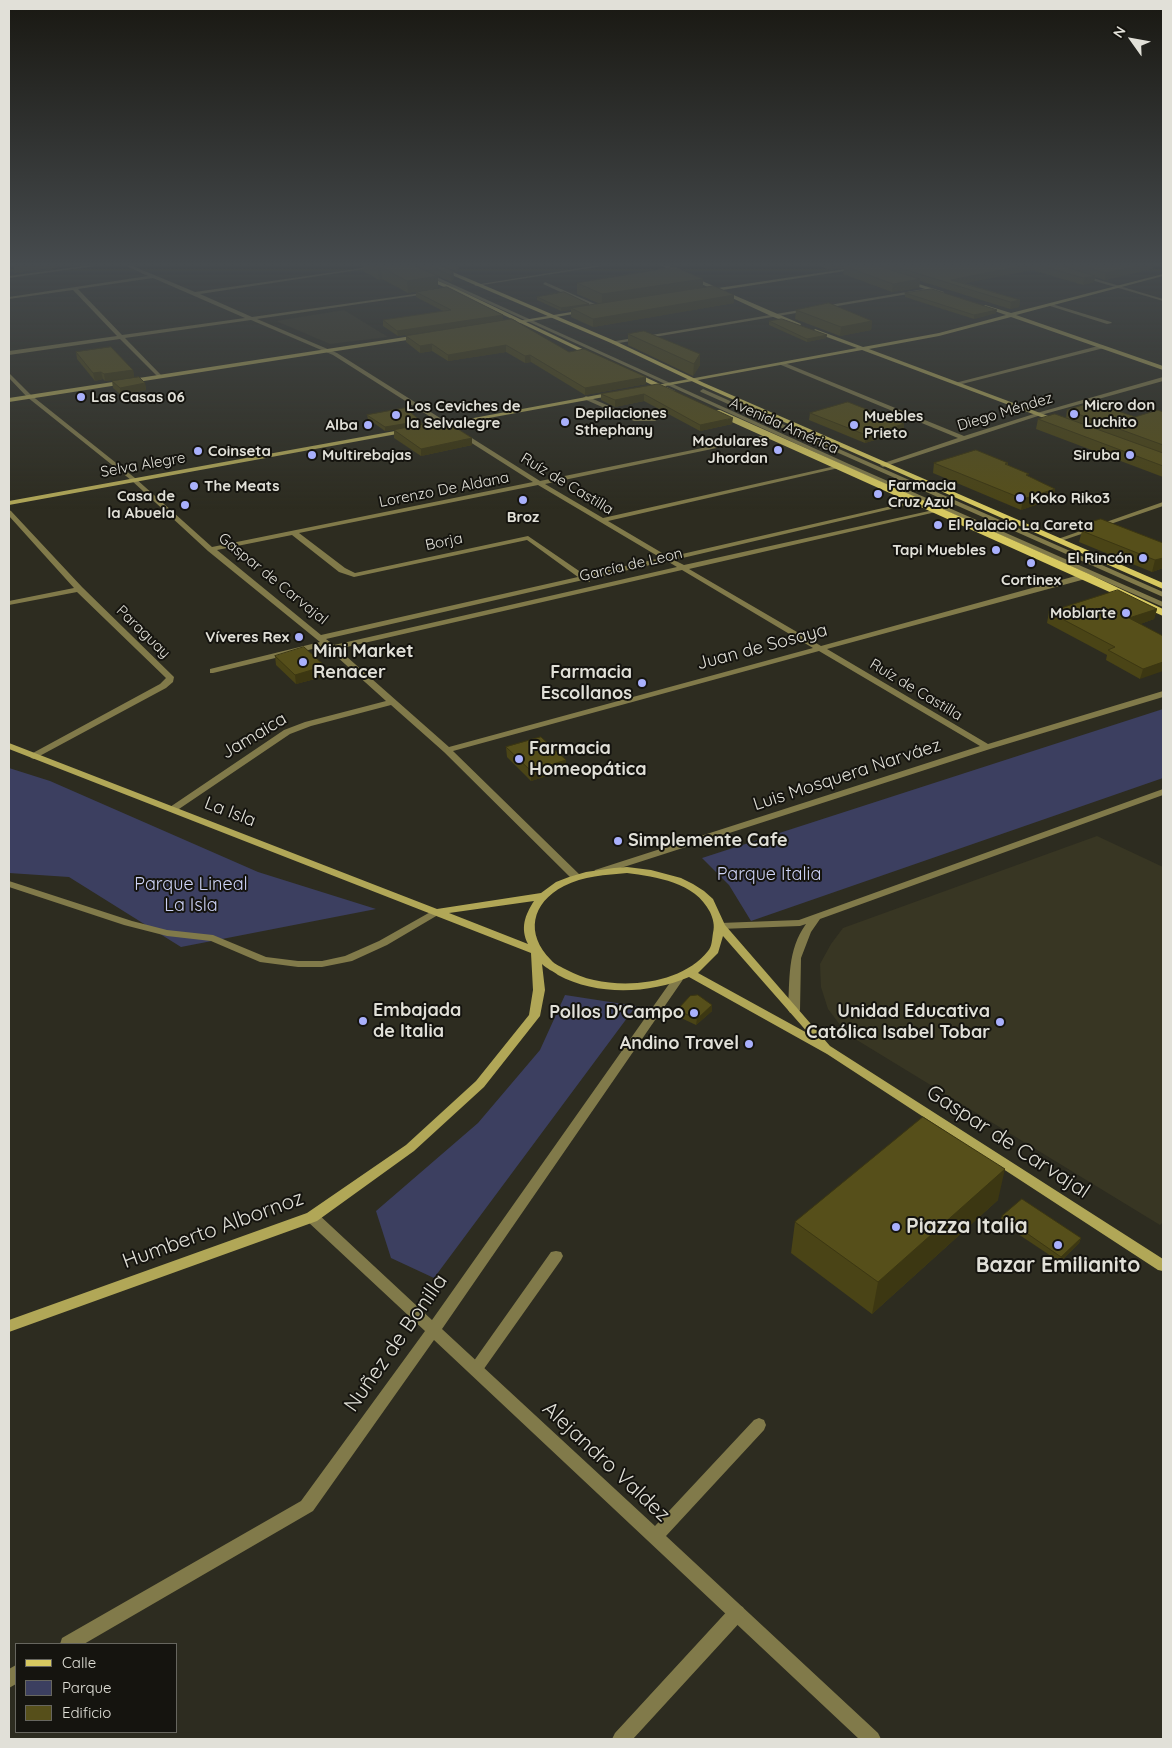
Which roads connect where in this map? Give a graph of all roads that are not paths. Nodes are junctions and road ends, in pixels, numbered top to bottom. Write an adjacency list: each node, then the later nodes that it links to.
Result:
1 (68, 346): 14 (street)
2 (129, 346): 18 (street)
3 (311, 346): 12 (street, Ruíz de Castilla)
4 (360, 346): 12 (street)
5 (572, 346): 24 (main road, Avenida América)
6 (587, 346): 23 (street)
7 (611, 346): 20 (main road, Avenida América)
8 (855, 346): 11 (street)
9 (879, 346): 11 (street)
10 (1102, 346): 16 (street); 22 (street)
11 (864, 349): 15 (street); 22 (street)
12 (324, 351): 18 (street); 33 (street, Ruíz de Castilla)
13 (616, 352): 21 (street)
14 (9, 354)
15 (782, 364): 20 (street); 35 (street)
16 (1163, 368)
17 (9, 375): 27 (street, Gaspar de Carvajal)
18 (159, 376): 27 (street)
19 (1163, 379): 30 (street, Diego Méndez)
20 (693, 380): 21 (street); 36 (main road, Avenida América)
21 (682, 382): 23 (street); 56 (street)
22 (958, 383): 30 (street)
23 (670, 384): 24 (street); 58 (street)
24 (658, 385): 25 (street); 34 (main road, Avenida América)
25 (639, 389)
26 (621, 392): 28 (street, Selva Alegre)
27 (29, 396): 29 (street); 38 (street, Gaspar de Carvajal)
28 (586, 398): 31 (street); 33 (street, Selva Alegre)
29 (9, 400)
30 (1039, 414): 32 (street); 35 (street, Diego Méndez)
31 (655, 418)
32 (1062, 423)
33 (444, 424): 38 (street, Selva Alegre); 39 (street, Ruíz de Castilla)
34 (771, 436): 37 (main road, Avenida América); 39 (street, Lorenzo De Aldana)
35 (963, 438): 36 (street, Diego Méndez)
36 (883, 464): 47 (main road, Avenida América)
37 (840, 467): 40 (main road, Avenida América); 45 (street)
38 (133, 479): 41 (street, Selva Alegre); 48 (street, Gaspar de Carvajal)
39 (539, 483): 45 (street, Ruíz de Castilla); 46 (street, Lorenzo De Aldana)
40 (918, 502): 43 (main road, Avenida América); 49 (street, García de Leon)
41 (9, 503)
42 (1163, 504): 47 (street)
43 (936, 510): 50 (street, García de Leon); 51 (main road, Avenida América)
44 (9, 512): 55 (street, Paraguay)
45 (602, 520): 49 (street, Ruíz de Castilla)
46 (294, 533): 48 (street, Lorenzo De Aldana); 52 (street, Borja)
47 (1059, 540): 53 (main road, Avenida América)
48 (211, 549): 60 (street, Gaspar de Carvajal)
49 (670, 559): 50 (street, Ruíz de Castilla); 52 (street, García de Leon)
50 (683, 567): 54 (street, García de Leon); 61 (street, Ruíz de Castilla)
51 (1086, 576): 59 (main road, Avenida América); 61 (street, Juan de Sosaya)
52 (584, 578): 54 (street, Borja); 60 (street, García de Leon)
53 (1163, 586)
54 (598, 587): 60 (street, García de Leon)
55 (79, 589): 57 (street); 68 (street, Paraguay)
56 (1163, 595)
57 (9, 603)
58 (1163, 605)
59 (1163, 614)
60 (326, 643): 62 (street); 64 (street, Gaspar de Carvajal)
61 (822, 648): 66 (street, Ruíz de Castilla); 67 (street, Juan de Sosaya)
62 (213, 671)
63 (1163, 694): 66 (street, Luis Mosquera Narváez)
64 (391, 702): 67 (street, Gaspar de Carvajal); 70 (street, Jamaica)
65 (9, 746): 68 (street, La Isla)
66 (987, 747): 71 (street, Luis Mosquera Narváez)
67 (446, 750): 72 (street, Gaspar de Carvajal)
68 (34, 756): 70 (street, La Isla)
69 (1163, 792): 76 (street)
70 (172, 809): 75 (street, La Isla)
71 (599, 872): 72 (street, Gaspar de Carvajal); 77 (street, Gaspar de Carvajal)
72 (576, 877): 74 (street, Gaspar de Carvajal)
73 (9, 884): 75 (street)
74 (544, 896): 75 (street, La Isla); 78 (street, Gaspar de Carvajal)
75 (438, 912): 78 (street, La Isla)
76 (816, 918): 77 (street); 80 (street)
77 (720, 926): 79 (street, Gaspar de Carvajal); 80 (street, Gaspar de Carvajal)
78 (536, 951): 79 (street, Gaspar de Carvajal); 82 (street, Humberto Albornoz)
79 (684, 976): 81 (street, Gaspar de Carvajal); 86 (street, Nuñez de Bonilla)
80 (794, 1010): 81 (street, Gaspar de Carvajal)
81 (831, 1051): 84 (street, Gaspar de Carvajal)
82 (312, 1217): 85 (street, Humberto Albornoz); 86 (street, Alejandro Valdez)
83 (556, 1256): 87 (street)
84 (1163, 1266)
85 (9, 1326)
86 (434, 1329): 87 (street, Alejandro Valdez); 91 (street, Nuñez de Bonilla)
87 (476, 1369): 89 (street, Alejandro Valdez)
88 (759, 1425): 89 (street)
89 (655, 1537): 90 (street, Alejandro Valdez)
90 (736, 1613): 92 (street); 93 (street, Alejandro Valdez)
91 (70, 1643)
92 (621, 1739)
93 (872, 1739)

